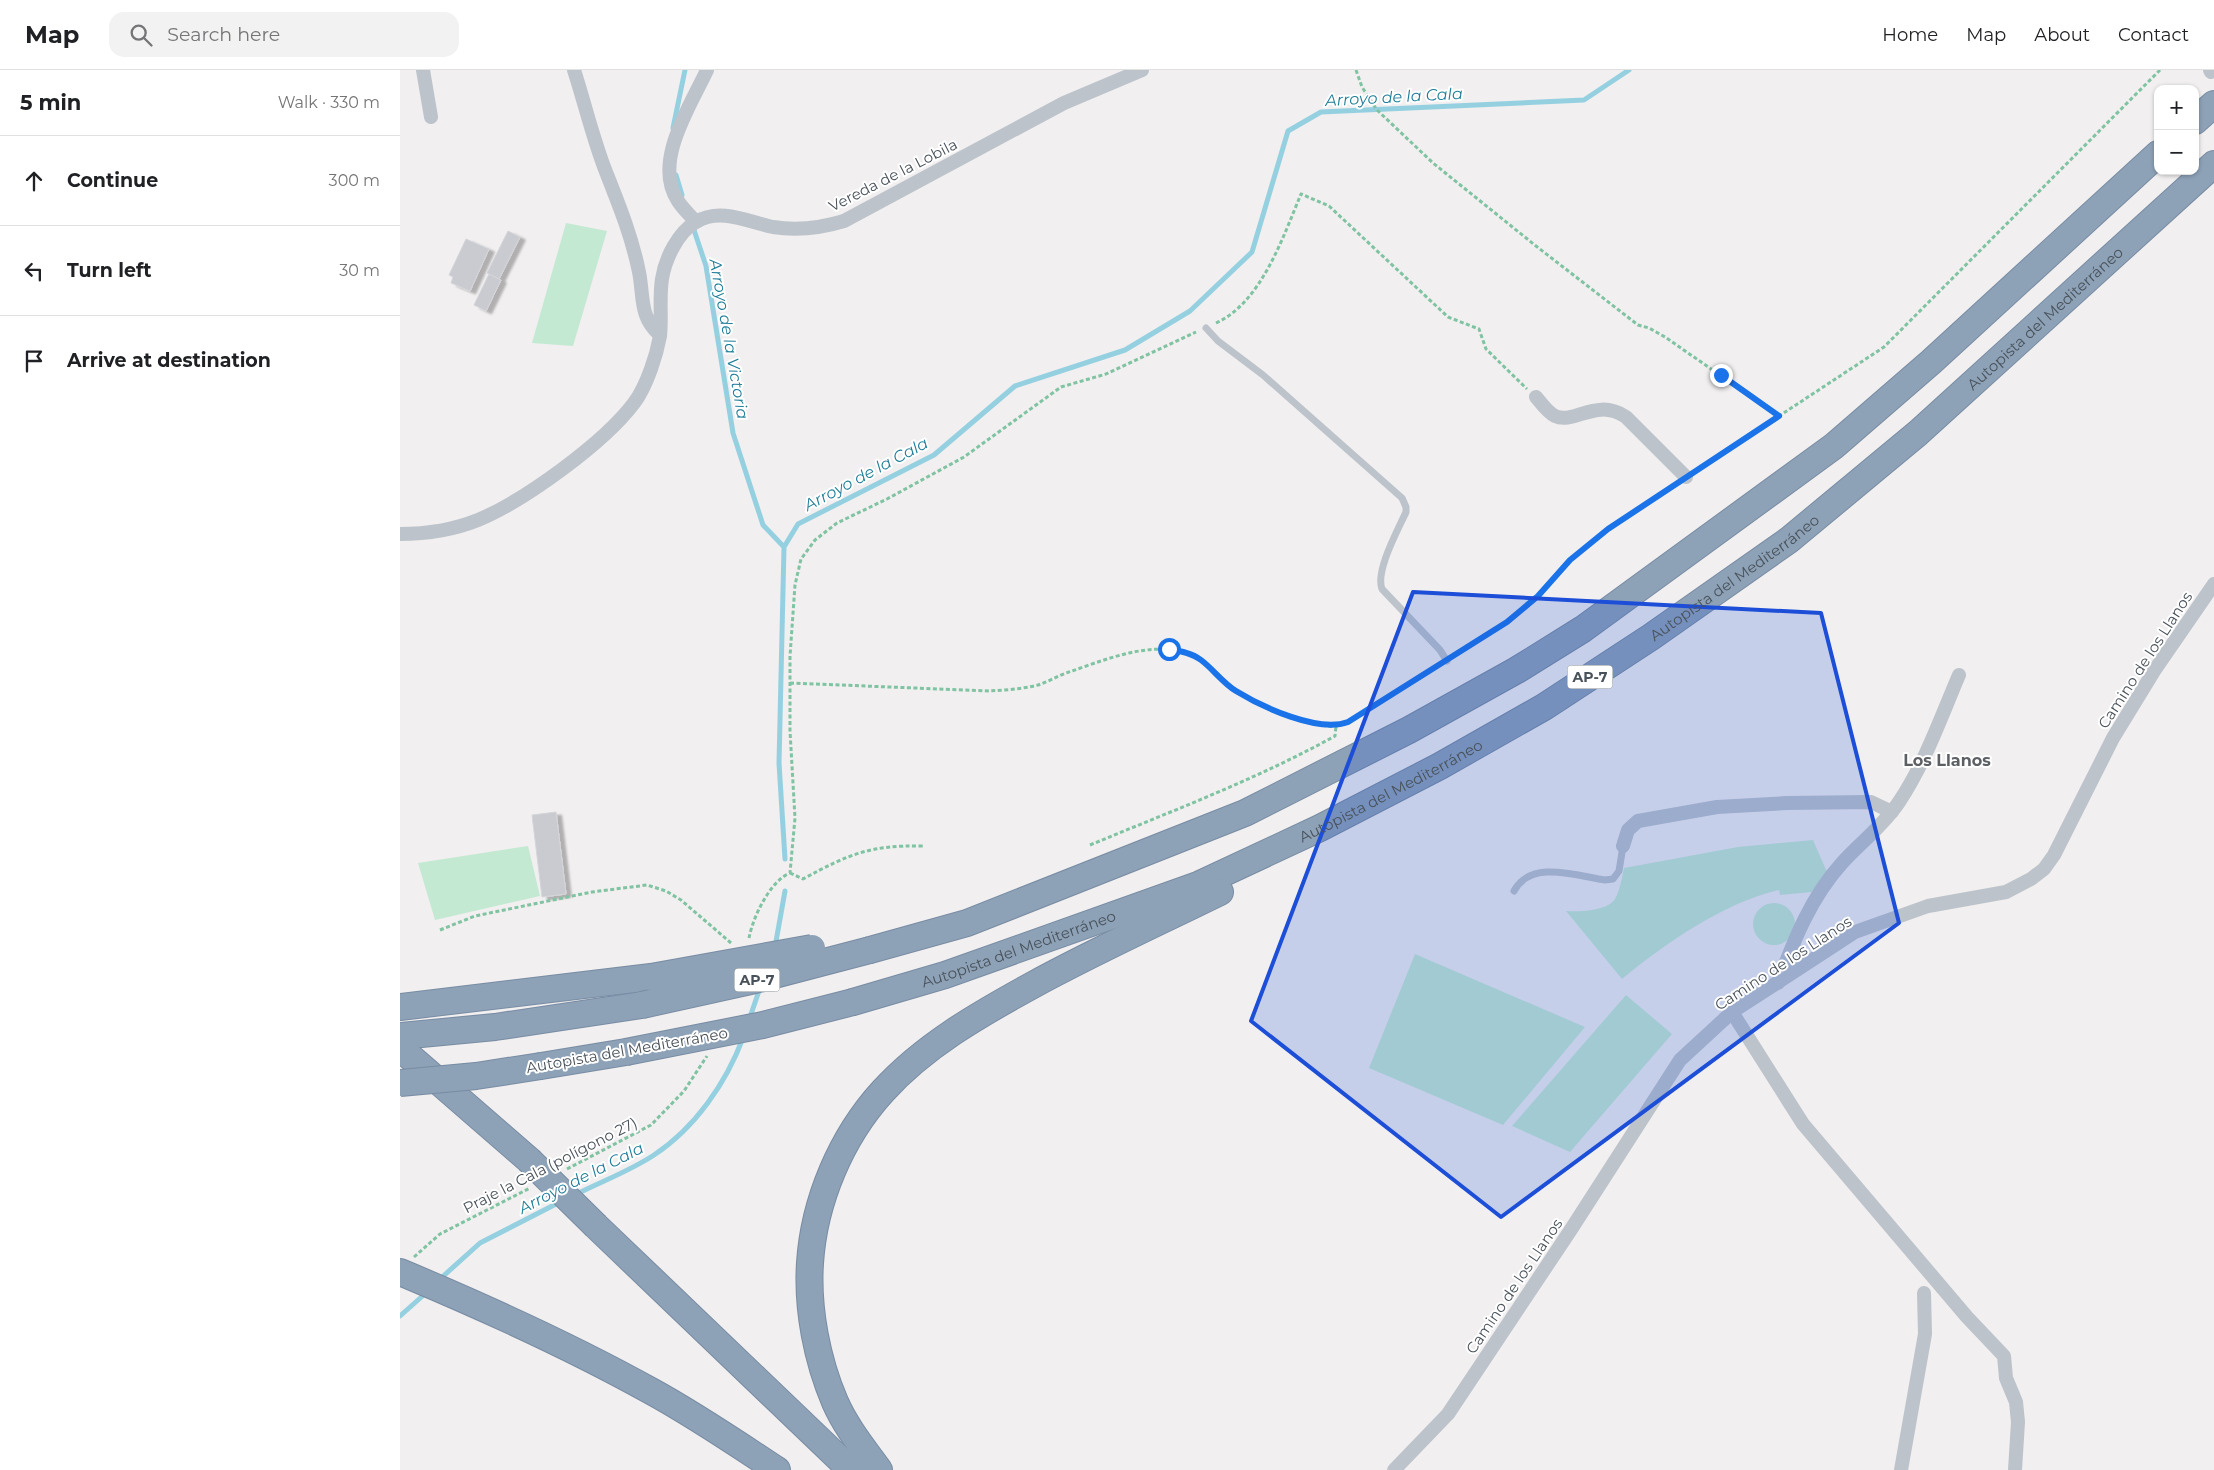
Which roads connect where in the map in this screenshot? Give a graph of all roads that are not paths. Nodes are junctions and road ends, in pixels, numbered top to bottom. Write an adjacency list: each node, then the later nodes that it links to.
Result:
1 (423, 70): 6 (street)
2 (574, 70): 12 (street)
3 (708, 70): 10 (street)
4 (1142, 70): 10 (street, Vereda de la Lobila)
5 (2214, 104): 7 (highway)
6 (431, 117)
7 (2199, 117)
8 (2154, 158): 23 (highway, AP-7)
9 (2214, 164): 19 (highway, Autopista del Mediterráneo / AP-7)
10 (696, 222): 12 (street)
11 (1206, 328): 17 (lane)
12 (660, 334): 15 (street)
13 (1536, 397): 14 (street)
14 (1686, 477)
15 (400, 534)
16 (2214, 584): 24 (street, Camino de los Llanos)
17 (1446, 661)
18 (1959, 675): 20 (street)
19 (1440, 766): 29 (highway, Autopista del Mediterráneo / AP-7, bridge); 34 (highway)
20 (1892, 812): 21 (street); 24 (street)
21 (1623, 846): 22 (lane)
22 (1514, 891)
23 (873, 942): 25 (highway, bridge); 27 (highway, AP-7, bridge)
24 (1778, 983): 26 (street, Camino de los Llanos)
25 (400, 1008)
26 (1732, 1012): 35 (street, Camino de los Llanos); 37 (street)
27 (400, 1036)
28 (400, 1048): 33 (highway, bridge)
29 (400, 1083)
30 (403, 1268): 32 (highway)
31 (1924, 1293): 36 (street)
32 (777, 1470)
33 (851, 1470)
34 (879, 1470)
35 (1394, 1470)
36 (1901, 1470)
37 (2015, 1470)

